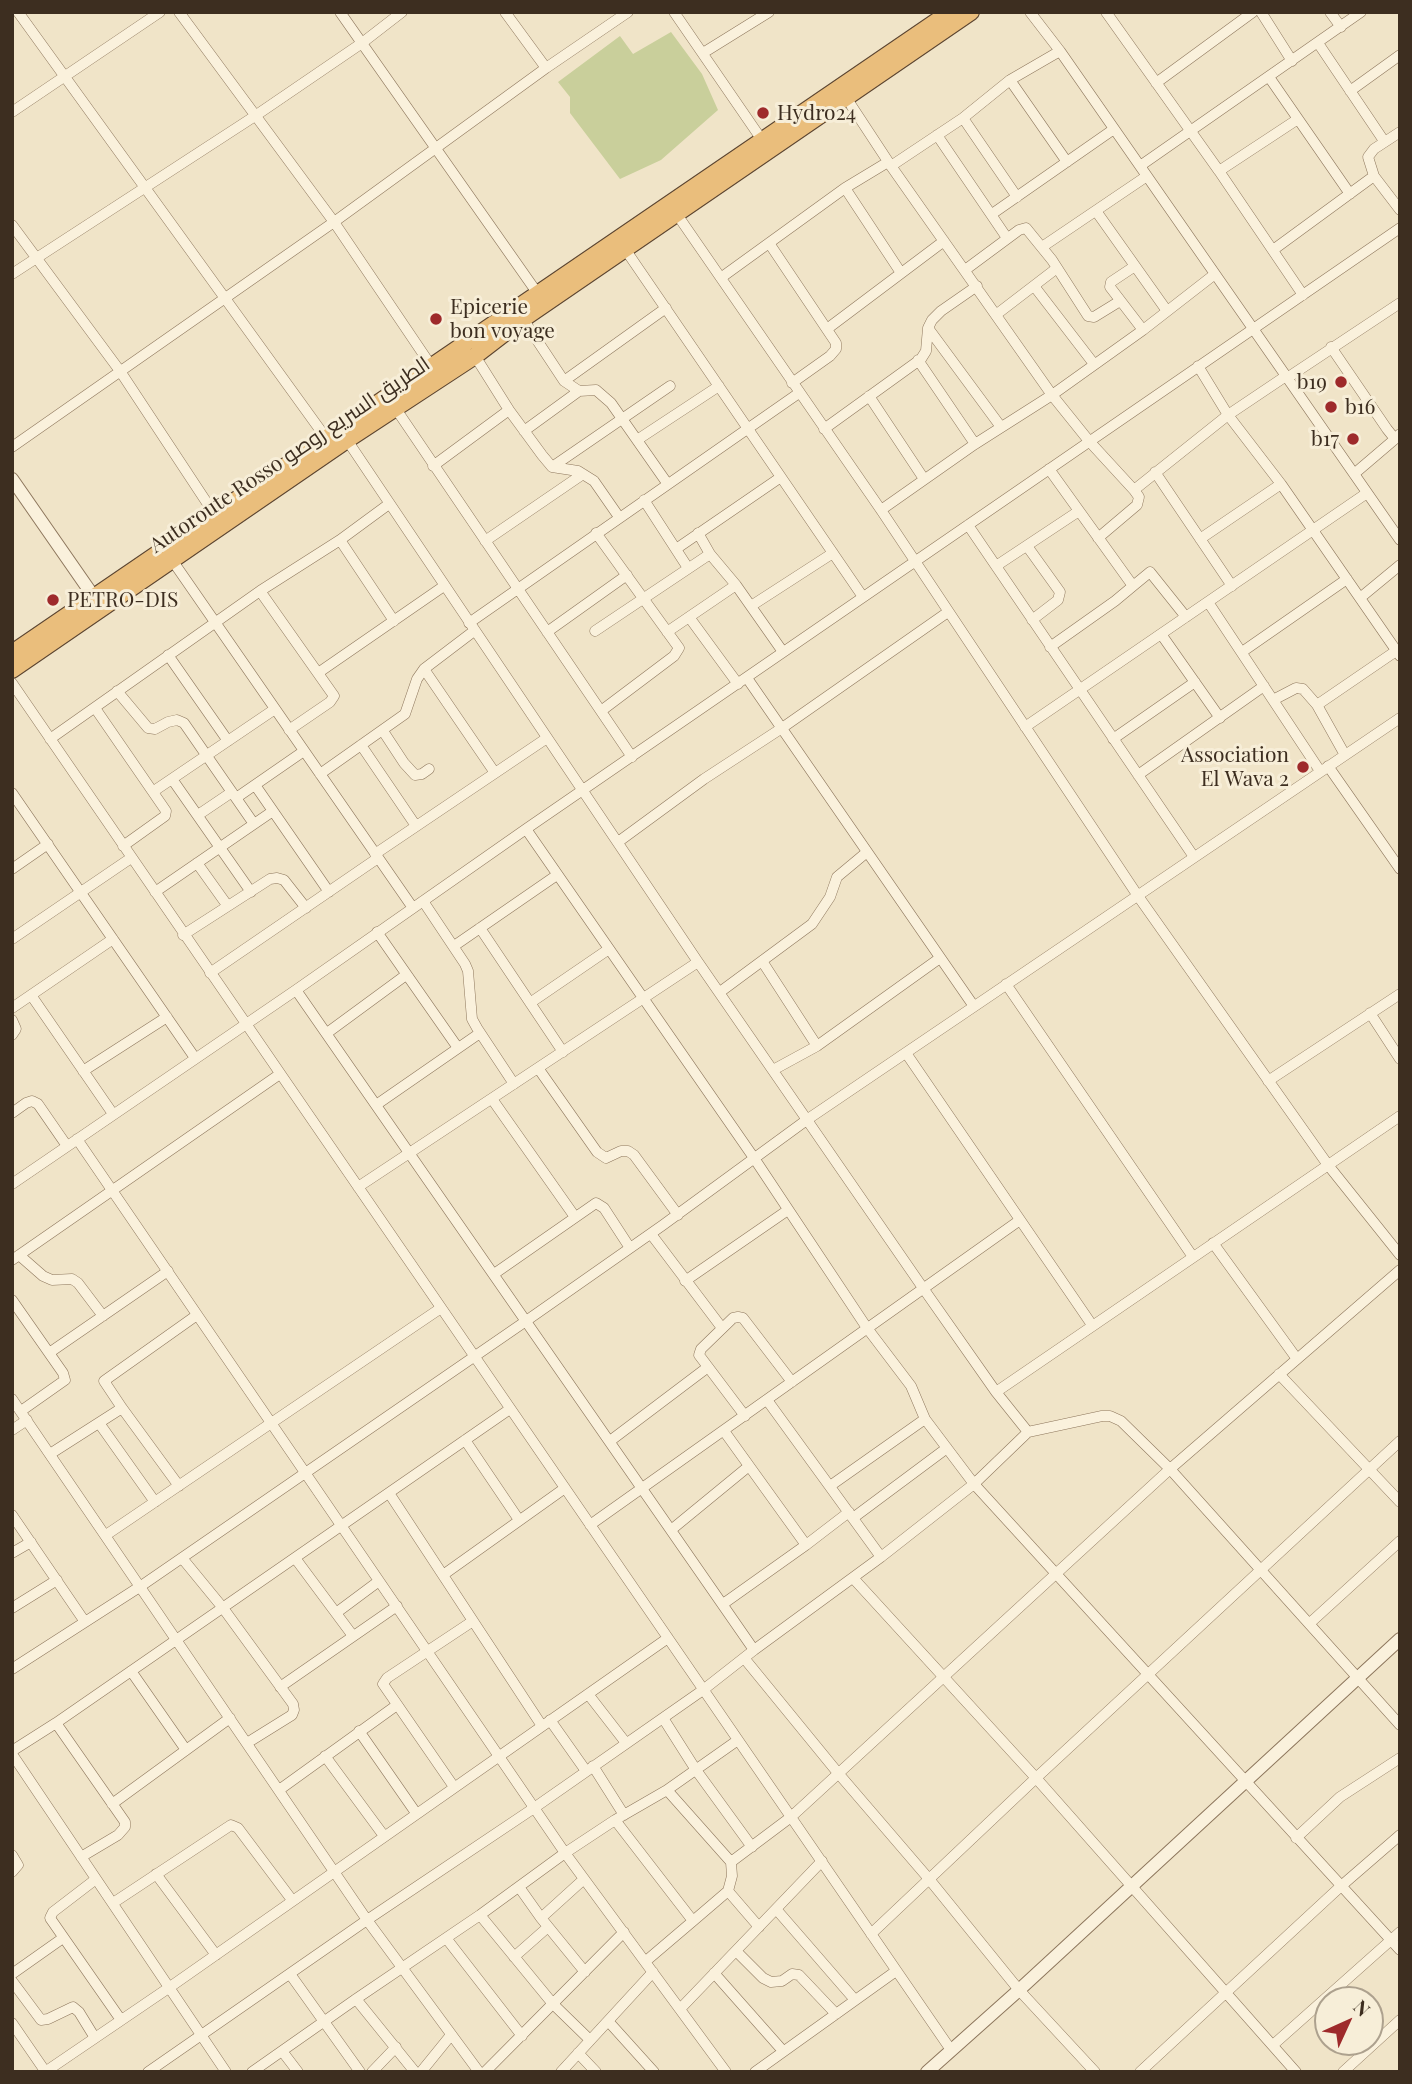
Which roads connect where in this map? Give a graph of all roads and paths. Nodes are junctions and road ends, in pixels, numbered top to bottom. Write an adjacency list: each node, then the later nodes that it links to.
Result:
1 (18, 12): 26 (street)
2 (160, 12): 26 (street)
3 (179, 12): 33 (street)
4 (340, 12): 19 (street)
5 (402, 12): 19 (street)
6 (505, 12): 25 (street)
7 (628, 12): 25 (street)
8 (674, 12): 22 (street)
9 (769, 12): 22 (street)
10 (950, 12): 40 (highway, Autoroute Rosso الطريق السريع روصو)
11 (971, 12): 31 (highway, Autoroute Rosso الطريق السريع روصو)
12 (1030, 12): 21 (street)
13 (1106, 12): 29 (street)
14 (1261, 12): 24 (street)
15 (1330, 12): 18 (street)
16 (1361, 12): 18 (street)
17 (1247, 14): 29 (street)
18 (1341, 27): 20 (street)
19 (362, 43): 33 (street); 42 (street)
20 (1318, 43): 24 (street); 30 (street)
21 (1060, 51): 28 (street); 36 (street)
22 (703, 53): 40 (street)
23 (1400, 55): 30 (street)
24 (1292, 61): 27 (street)
25 (547, 68): 42 (street)
26 (65, 76): 32 (street); 49 (street)
27 (1269, 77): 35 (street); 37 (street)
28 (1010, 80): 34 (street); 43 (street)
29 (1156, 83): 37 (street)
30 (1350, 91): 41 (street)
31 (847, 99): 44 (street); 55 (highway, Autoroute Rosso الطريق السريع روصو)
32 (12, 112)
33 (255, 116): 49 (street); 57 (street)
34 (963, 118): 39 (street); 52 (street)
35 (1298, 119): 46 (street); 51 (street)
36 (1114, 129): 43 (street); 45 (street)
37 (1190, 132): 45 (street); 46 (street)
38 (1400, 132): 41 (street)
39 (937, 135): 44 (street); 56 (street)
40 (762, 141): 76 (highway, Autoroute Rosso الطريق السريع روصو)
41 (1384, 141): 48 (street)
42 (437, 149): 57 (street); 76 (street)
43 (1067, 162): 52 (street)
44 (890, 164): 50 (street); 61 (street)
45 (1140, 166): 47 (street)
46 (1219, 171): 65 (street)
47 (1147, 176): 54 (street); 72 (street)
48 (1374, 176): 51 (street); 53 (street)
49 (145, 187): 66 (street); 78 (street)
50 (845, 188): 62 (street); 70 (street)
51 (1350, 194): 65 (street)
52 (1017, 197): 56 (street)
53 (1400, 210)
54 (1096, 211): 63 (street); 67 (street)
55 (676, 213): 64 (highway, Autoroute Rosso الطريق السريع روصو); 73 (street)
56 (992, 214): 60 (street)
57 (334, 222): 78 (street); 95 (street)
58 (12, 225): 66 (street)
59 (1400, 228): 77 (street)
60 (1007, 238): 63 (street); 69 (street)
61 (944, 241): 69 (street); 70 (street)
62 (769, 243): 73 (street); 86 (street)
63 (1042, 247): 68 (street)
64 (625, 249): 81 (street); 84 (highway, Autoroute Rosso الطريق السريع روصو)
65 (1273, 250): 77 (street)
66 (37, 259): 71 (street); 96 (street)
67 (1135, 266): 79 (street); 82 (street)
68 (1057, 268): 75 (street); 79 (street)
69 (965, 270): 74 (street)
70 (901, 273): 86 (street)
71 (12, 274)
72 (1215, 274): 82 (street); 87 (street)
73 (722, 277): 99 (street)
74 (977, 286): 83 (street); 85 (street)
75 (1034, 286): 83 (street); 93 (street)
76 (538, 294): 91 (highway, Autoroute Rosso الطريق السريع روصو)
77 (1303, 295): 87 (street)
78 (224, 298): 96 (street); 115 (street)
79 (1120, 301): 88 (street)
80 (1400, 303): 89 (street)
81 (666, 308): 98 (street); 101 (street)
82 (1167, 311): 88 (street)
83 (997, 314): 104 (street)
84 (523, 319): 90 (highway, Autoroute Rosso الطريق السريع روصو); 98 (street)
85 (928, 328): 92 (street); 110 (street)
86 (827, 329): 99 (street)
87 (1253, 329): 94 (street); 97 (street)
88 (1143, 330): 93 (street)
89 (1331, 348): 97 (street); 114 (street)
90 (475, 356): 91 (highway, Autoroute Rosso الطريق السريع روصو); 107 (street)
91 (456, 359): 95 (highway, Autoroute Rosso الطريق السريع روصو); 106 (highway, Autoroute Rosso الطريق السريع روصو)
92 (918, 360): 105 (street); 119 (street)
93 (1094, 364): 104 (street)
94 (1198, 366): 108 (street); 118 (street)
95 (432, 367): 115 (highway, Autoroute Rosso الطريق السريع روصو)
96 (120, 371): 120 (street); 138 (street)
97 (1287, 377): 108 (street); 126 (street)
98 (564, 381): 102 (street)
99 (792, 383): 103 (street)
100 (670, 386): 109 (street)
101 (719, 386): 111 (street); 117 (street)
102 (579, 391): 109 (street); 113 (street)
103 (799, 393): 111 (street); 112 (street)
104 (1052, 394): 110 (street); 118 (street)
105 (869, 396): 112 (street); 129 (street)
106 (396, 409): 116 (highway, Autoroute Rosso الطريق السريع روصو); 121 (street)
107 (509, 410): 113 (street); 121 (street)
108 (1228, 415): 124 (street); 131 (street)
109 (622, 419): 117 (street); 122 (street)
110 (1001, 427): 119 (street)
111 (747, 428): 127 (street); 130 (street)
112 (824, 429): 136 (street)
113 (524, 431): 122 (street)
114 (1397, 436): 126 (street)
115 (326, 438): 138 (highway, Autoroute Rosso الطريق السريع روصو)
116 (347, 440): 135 (street); 153 (highway, Autoroute Rosso الطريق السريع روصو)
117 (637, 440): 130 (street)
118 (1089, 441): 123 (street); 132 (street)
119 (975, 444): 129 (street)
120 (12, 447)
121 (433, 466): 148 (street)
122 (552, 467): 125 (street)
123 (1049, 469): 137 (street); 140 (street)
124 (1155, 472): 132 (street); 146 (street)
125 (583, 474): 139 (street); 148 (street)
126 (1354, 474): 133 (street)
127 (781, 477): 143 (street); 151 (street)
128 (12, 479): 166 (street)
129 (924, 479): 136 (street)
130 (667, 483): 134 (street)
131 (1281, 484): 141 (street); 146 (street)
132 (1134, 490): 145 (street)
133 (1367, 493): 141 (street); 144 (street)
134 (644, 500): 139 (street); 150 (street)
135 (390, 504): 147 (street); 161 (street)
136 (881, 510): 154 (street)
137 (1079, 511): 145 (street); 149 (street)
138 (215, 515): 166 (highway, Autoroute Rosso الطريق السريع روصو)
139 (619, 517): 142 (street)
140 (968, 525): 154 (street); 156 (street)
141 (1313, 530): 159 (street); 163 (street)
142 (596, 533): 158 (street); 164 (street)
143 (698, 533): 150 (street); 152 (street)
144 (1398, 534)
145 (1098, 538): 162 (street)
146 (1200, 539): 163 (street)
147 (340, 540): 165 (street); 176 (street)
148 (485, 541): 164 (street)
149 (1027, 546): 156 (street); 175 (street)
150 (676, 548): 157 (street)
151 (833, 553): 167 (street); 171 (street)
152 (710, 554): 157 (street); 160 (street)
153 (172, 560): 177 (street); 190 (highway, Autoroute Rosso الطريق السريع روصو)
154 (915, 562): 167 (street); 172 (street)
155 (1400, 565): 169 (street)
156 (996, 566): 175 (street)
157 (688, 568): 168 (street)
158 (627, 575): 168 (street); 180 (street)
159 (1347, 579): 169 (street); 186 (street)
160 (736, 585): 171 (street); 173 (street)
161 (444, 586): 176 (street); 178 (street)
162 (1133, 586): 174 (street); 183 (street)
163 (1232, 586): 170 (street)
164 (517, 589): 178 (street); 180 (street)
165 (260, 591): 177 (street); 191 (street)
166 (94, 597): 185 (highway, Autoroute Rosso الطريق السريع روصو)
167 (863, 597): 184 (street)
168 (643, 598): 179 (street); 181 (street)
169 (1360, 598): 187 (street)
170 (1208, 602): 174 (street); 186 (street)
171 (751, 607): 184 (street)
172 (948, 612): 205 (street); 206 (street)
173 (689, 617): 181 (street); 192 (street)
174 (1186, 617): 182 (street)
175 (1032, 620): 183 (street)
176 (394, 621): 191 (street)
177 (216, 624): 188 (street); 201 (street)
178 (471, 627): 189 (street); 209 (street)
179 (595, 631)
180 (547, 632): 202 (street)
181 (667, 632): 202 (street)
182 (1161, 634): 193 (street); 196 (street)
183 (1050, 646): 196 (street)
184 (783, 652): 192 (street)
185 (12, 653)
186 (1241, 653): 195 (street)
187 (1398, 654): 199 (street)
188 (168, 655): 197 (street); 212 (street)
189 (424, 669): 208 (street); 220 (street)
190 (12, 670)
191 (318, 673): 207 (street)
192 (742, 681): 206 (street); 217 (street)
193 (1195, 682): 203 (street); 211 (street)
194 (12, 683): 210 (street)
195 (1264, 686): 198 (street); 203 (street)
196 (1080, 690): 205 (street); 211 (street)
197 (117, 691): 200 (street); 215 (street)
198 (1273, 700): 199 (street); 218 (street)
199 (1317, 705): 216 (street)
200 (95, 708): 210 (street); 225 (street)
201 (275, 709): 207 (street); 212 (street)
202 (601, 711): 217 (street)
203 (1220, 718): 222 (street)
204 (1400, 718): 216 (street)
205 (1025, 727): 250 (street)
206 (782, 728): 234 (street); 238 (street)
207 (289, 730): 214 (street)
208 (383, 731): 213 (street); 219 (street)
209 (547, 738): 220 (street); 226 (street)
210 (50, 739): 236 (street)
211 (1113, 739): 222 (street)
212 (228, 741): 215 (street)
213 (361, 745): 221 (street); 232 (street)
214 (304, 751): 221 (street); 224 (street)
215 (208, 755): 223 (street); 228 (street)
216 (1345, 755): 218 (street)
217 (632, 757): 226 (street)
218 (1324, 768): 240 (street); 244 (street)
219 (429, 769)
220 (495, 773): 232 (street)
221 (320, 774): 239 (street)
222 (1138, 775): 240 (street)
223 (173, 779): 225 (street); 230 (street)
224 (255, 785): 228 (street); 229 (street)
225 (154, 791): 236 (street)
226 (583, 791): 233 (street); 234 (street)
227 (12, 793): 235 (street)
228 (234, 795): 230 (street); 231 (street)
229 (273, 811): 231 (street); 249 (street)
230 (198, 815): 237 (street)
231 (254, 824): 237 (street)
232 (416, 825): 239 (street)
233 (526, 829): 245 (street); 251 (street)
234 (618, 842): 264 (street)
235 (48, 844): 243 (street); 246 (street)
236 (123, 846): 241 (street)
237 (219, 848): 242 (street); 248 (street)
238 (867, 852): 262 (street); 263 (street)
239 (377, 856): 249 (street); 254 (street)
240 (1194, 857): 250 (street)
241 (131, 858): 246 (street); 247 (street)
242 (197, 863): 247 (street); 252 (street)
243 (12, 869)
244 (1400, 869)
245 (557, 875): 255 (street); 261 (street)
246 (81, 892): 258 (street); 259 (street)
247 (155, 892): 257 (street)
248 (250, 892): 252 (street); 253 (street)
249 (329, 892): 253 (street)
250 (1138, 896): 267 (street); 293 (street)
251 (423, 901): 254 (street); 260 (street)
252 (227, 905): 257 (street)
253 (306, 908): 265 (street)
254 (413, 908): 256 (street)
255 (480, 928): 260 (street); 273 (street)
256 (377, 932): 266 (street); 268 (street)
257 (183, 934): 265 (street)
258 (12, 939)
259 (113, 939): 271 (street); 277 (street)
260 (454, 946): 281 (street)
261 (609, 949): 272 (street); 273 (street)
262 (940, 958): 274 (street); 283 (street)
263 (762, 961): 269 (street); 283 (street)
264 (698, 962): 269 (street); 272 (street)
265 (210, 973): 279 (street)
266 (406, 975): 280 (street); 284 (street)
267 (1006, 984): 274 (street); 317 (street)
268 (296, 990): 279 (street); 280 (street)
269 (720, 992): 290 (street)
270 (1400, 994): 276 (street)
271 (31, 995): 275 (street); 291 (street)
272 (643, 998): 285 (street); 304 (street)
273 (530, 1003): 285 (street)
274 (973, 1006): 286 (street)
275 (12, 1007)
276 (1370, 1013): 288 (street); 293 (street)
277 (167, 1017): 287 (street); 291 (street)
278 (12, 1020): 282 (street)
279 (245, 1024): 287 (street); 292 (street)
280 (327, 1033): 296 (street)
281 (480, 1033): 284 (street); 294 (street)
282 (12, 1035)
283 (817, 1046): 290 (street)
284 (458, 1048): 296 (street)
285 (563, 1052): 289 (street)
286 (906, 1054): 300 (street); 312 (street)
287 (195, 1058): 298 (street)
288 (1400, 1059)
289 (538, 1068): 294 (street); 310 (street)
290 (774, 1070): 300 (street)
291 (83, 1071): 298 (street)
292 (280, 1074): 307 (street); 308 (street)
293 (1268, 1081): 305 (street)
294 (514, 1084): 295 (street)
295 (492, 1099): 303 (street); 311 (street)
296 (376, 1105): 303 (street)
297 (12, 1113): 302 (street)
298 (113, 1114): 301 (street)
299 (1400, 1116): 305 (street)
300 (808, 1119): 304 (street); 323 (street)
301 (78, 1139): 302 (street); 308 (street)
302 (67, 1146): 306 (street)
303 (410, 1153): 307 (street); 321 (street)
304 (754, 1158): 309 (street); 310 (street)
305 (1328, 1165): 314 (street); 316 (street)
306 (12, 1184)
307 (358, 1187): 325 (street)
308 (113, 1190): 318 (street); 320 (street)
309 (788, 1210): 322 (street); 331 (street)
310 (677, 1214): 313 (street)
311 (575, 1217): 315 (street); 321 (street)
312 (1020, 1220): 323 (street); 329 (street)
313 (651, 1234): 315 (street); 322 (street)
314 (1213, 1243): 317 (street); 334 (street)
315 (630, 1248): 328 (street)
316 (1400, 1255)
317 (1193, 1257): 329 (street)
318 (16, 1258): 326 (street)
319 (1400, 1270): 334 (street)
320 (168, 1271): 326 (street); 327 (street)
321 (494, 1274): 328 (street)
322 (685, 1280): 330 (street)
323 (923, 1288): 331 (street); 338 (street)
324 (12, 1300): 332 (street)
325 (441, 1308): 333 (street); 347 (street)
326 (103, 1315): 332 (street)
327 (197, 1315): 341 (street); 347 (street)
328 (526, 1321): 333 (street); 352 (street)
329 (1092, 1325): 338 (street)
330 (722, 1328): 335 (street); 337 (street)
331 (867, 1328): 337 (street); 345 (street)
332 (49, 1353): 343 (street)
333 (475, 1357): 342 (street); 359 (street)
334 (1297, 1359): 336 (street)
335 (708, 1367): 344 (street); 352 (street)
336 (1279, 1374): 357 (street); 358 (street)
337 (792, 1382): 340 (street)
338 (996, 1392): 350 (street)
339 (12, 1399): 343 (street)
340 (767, 1400): 344 (street); 362 (street)
341 (122, 1408): 346 (street); 361 (street)
342 (510, 1409): 351 (street); 363 (street)
343 (24, 1416): 348 (street); 355 (street)
344 (745, 1416): 349 (street)
345 (925, 1419): 354 (street); 362 (street)
346 (99, 1423): 355 (street); 366 (street)
347 (271, 1423): 359 (street); 361 (street)
348 (12, 1430)
349 (724, 1431): 356 (street); 364 (street)
350 (1028, 1432): 357 (street); 360 (street)
351 (465, 1440): 365 (street); 370 (street)
352 (610, 1441): 364 (street)
353 (1400, 1441): 358 (street)
354 (947, 1448): 360 (street); 369 (street)
355 (50, 1454): 374 (street)
356 (749, 1466): 373 (street); 377 (street)
357 (1170, 1469): 382 (street); 383 (street)
358 (1370, 1469): 367 (street); 382 (street)
359 (306, 1473): 372 (street); 380 (street)
360 (974, 1483): 379 (street); 383 (street)
361 (178, 1486): 366 (street)
362 (830, 1486): 369 (street)
363 (565, 1488): 370 (street); 371 (street)
364 (643, 1489): 371 (street); 373 (street)
365 (389, 1493): 372 (street); 384 (street)
366 (155, 1502): 374 (street)
367 (1400, 1502)
368 (12, 1515): 376 (street)
369 (851, 1515): 377 (street); 379 (street)
370 (519, 1520): 384 (street)
371 (590, 1525): 398 (street)
372 (342, 1526): 381 (street); 387 (street)
373 (671, 1530): 389 (street)
374 (106, 1535): 388 (street)
375 (1400, 1541): 396 (street)
376 (31, 1542): 378 (street); 386 (street)
377 (806, 1545): 389 (street)
378 (12, 1553)
379 (881, 1557): 385 (street)
380 (183, 1558): 388 (street); 392 (street)
381 (295, 1558): 392 (street); 393 (street)
382 (1262, 1570): 396 (street); 406 (street)
383 (1056, 1573): 406 (street); 407 (street)
384 (443, 1575): 394 (street)
385 (853, 1578): 401 (street); 407 (street)
386 (57, 1580): 391 (street); 395 (street)
387 (379, 1581): 390 (street); 393 (street)
388 (141, 1586): 395 (street); 399 (street)
389 (723, 1604): 401 (street)
390 (397, 1606): 397 (street); 402 (street)
391 (12, 1608)
392 (223, 1608): 399 (street); 409 (street)
393 (336, 1613): 397 (street)
394 (473, 1621): 402 (street); 416 (street)
395 (85, 1622): 404 (street)
396 (1310, 1623): 408 (street)
397 (353, 1636): 409 (street)
398 (668, 1638): 410 (street); 411 (street)
399 (177, 1639): 405 (street); 413 (street)
400 (1400, 1639): 408 (street)
401 (754, 1650): 403 (street)
402 (428, 1652): 412 (street); 425 (street)
403 (744, 1658): 410 (street); 429 (street)
404 (12, 1669)
405 (131, 1671): 415 (street); 422 (street)
406 (1148, 1674): 430 (street); 431 (street)
407 (943, 1676): 429 (street); 430 (street)
408 (1358, 1677): 417 (street); 431 (street)
409 (281, 1687): 420 (street)
410 (703, 1690): 414 (street); 419 (street)
411 (587, 1693): 416 (street); 421 (street)
412 (397, 1705): 418 (street); 432 (street)
413 (230, 1718): 420 (street); 422 (street)
414 (663, 1718): 421 (street); 428 (street)
415 (56, 1723): 423 (street); 435 (street)
416 (546, 1723): 425 (street); 427 (street)
417 (1400, 1725)
418 (359, 1731): 424 (street); 437 (street)
419 (738, 1740): 428 (street); 439 (street)
420 (247, 1742): 433 (street)
421 (626, 1743): 427 (street)
422 (186, 1750): 435 (street)
423 (12, 1752): 446 (street)
424 (325, 1756): 433 (street); 441 (street)
425 (498, 1756): 432 (street); 436 (street)
426 (1400, 1758): 442 (street)
427 (589, 1769): 436 (street); 438 (street)
428 (696, 1770): 434 (street); 443 (street)
429 (838, 1773): 439 (street); 454 (street)
430 (1036, 1778): 454 (street); 456 (street)
431 (1246, 1782): 442 (street); 456 (street)
432 (454, 1787): 437 (street)
433 (279, 1790): 449 (street)
434 (667, 1790): 438 (street); 448 (street)
435 (112, 1804): 446 (street)
436 (534, 1808): 444 (street); 464 (street)
437 (416, 1814): 441 (street)
438 (620, 1817): 444 (street); 465 (street)
439 (791, 1817): 443 (street); 447 (street)
440 (1400, 1835): 457 (street)
441 (384, 1836): 449 (street)
442 (1296, 1838): 457 (street)
443 (752, 1847): 448 (street)
444 (565, 1853): 453 (street); 455 (street)
445 (12, 1855): 450 (street)
446 (81, 1857): 452 (street)
447 (822, 1861): 461 (street); 470 (street)
448 (731, 1862): 458 (street)
449 (334, 1871): 459 (street); 464 (street)
450 (12, 1872)
451 (156, 1874): 459 (street); 460 (street); 476 (street)
452 (96, 1879): 460 (street); 471 (street)
453 (584, 1879): 463 (street); 468 (street)
454 (929, 1879): 470 (street); 488 (street)
455 (519, 1887): 462 (street); 463 (street)
456 (1132, 1887): 488 (street); 489 (street)
457 (1340, 1887): 473 (street); 489 (street)
458 (729, 1892): 465 (street); 467 (street)
459 (292, 1900): 476 (street)
460 (113, 1903): 487 (street)
461 (776, 1909): 467 (street); 491 (street)
462 (480, 1915): 472 (street); 477 (street)
463 (541, 1918): 466 (street)
464 (367, 1920): 479 (street); 485 (street)
465 (693, 1922): 478 (street)
466 (548, 1927): 477 (street); 481 (street)
467 (759, 1927): 475 (street)
468 (624, 1932): 478 (street); 481 (street)
469 (1400, 1933): 473 (street)
470 (871, 1934): 480 (street)
471 (63, 1938): 484 (street); 495 (street)
472 (446, 1938): 479 (street); 502 (street)
473 (1391, 1941): 474 (street); 505 (street)
474 (1400, 1950)
475 (736, 1951): 483 (street); 494 (street)
476 (216, 1955): 487 (street)
477 (514, 1957): 492 (street)
478 (646, 1961): 482 (street)
479 (402, 1968): 490 (street); 501 (street)
480 (896, 1970): 491 (street); 507 (street)
481 (585, 1972): 492 (street)
482 (653, 1972): 493 (street); 498 (street)
483 (714, 1973): 493 (street); 509 (street)
484 (12, 1974)
485 (290, 1974): 497 (street); 500 (street)
486 (12, 1981): 503 (street)
487 (170, 1987): 495 (street); 500 (street)
488 (1019, 1990): 507 (street); 528 (street)
489 (1226, 1993): 505 (street); 529 (street)
490 (356, 1999): 497 (street); 506 (street)
491 (855, 2000): 494 (street)
492 (553, 2004): 502 (street); 504 (street)
493 (680, 2009): 525 (street)
494 (836, 2014): 509 (street)
495 (121, 2020): 503 (street)
496 (1400, 2020): 531 (street)
497 (324, 2021): 508 (street); 516 (street)
498 (608, 2021): 504 (street); 524 (street)
499 (12, 2023): 511 (street)
500 (202, 2035): 512 (street); 513 (street)
501 (451, 2035): 519 (street); 520 (street)
502 (522, 2036): 521 (street)
503 (95, 2038): 511 (street)
504 (590, 2040): 510 (street)
505 (1273, 2045): 530 (street)
506 (396, 2047): 517 (street); 518 (street)
507 (951, 2050): 527 (street)
508 (282, 2051): 514 (street); 515 (street)
509 (783, 2052): 526 (street)
510 (579, 2053): 522 (street); 523 (street)
511 (45, 2072)
512 (148, 2072)
513 (226, 2072)
514 (252, 2072)
515 (298, 2072)
516 (360, 2072)
517 (372, 2072)
518 (415, 2072)
519 (421, 2072)
520 (479, 2072)
521 (485, 2072)
522 (561, 2072)
523 (596, 2072)
524 (654, 2072)
525 (726, 2072)
526 (755, 2072)
527 (927, 2072)
528 (1095, 2072)
529 (1140, 2072)
530 (1296, 2072)
531 (1343, 2072)

